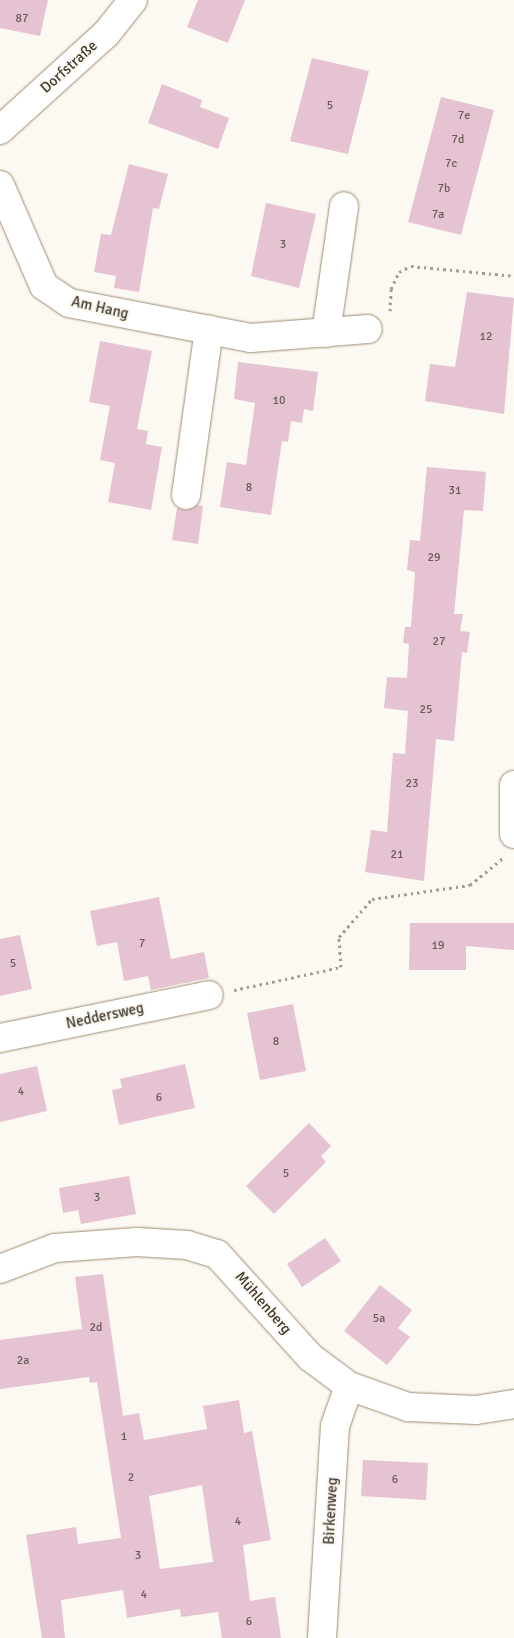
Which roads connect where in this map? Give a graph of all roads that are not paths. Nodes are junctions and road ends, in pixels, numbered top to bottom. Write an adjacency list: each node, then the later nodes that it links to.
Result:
1 (133, 0): 2 (street, Dorfstraße)
2 (0, 130)
3 (0, 185): 6 (street, Am Hang)
4 (344, 206): 7 (street)
5 (368, 329): 7 (street, Am Hang)
6 (209, 330): 7 (street, Am Hang); 8 (street)
7 (326, 333)
8 (186, 495)
9 (514, 785): 10 (street)
10 (514, 834)
11 (209, 995): 12 (street, Neddersweg)
12 (0, 1038)
13 (0, 1269): 14 (street, Mühlenberg)
14 (349, 1386): 15 (street, Mühlenberg); 16 (street, Birkenweg)
15 (514, 1404)
16 (322, 1638)

